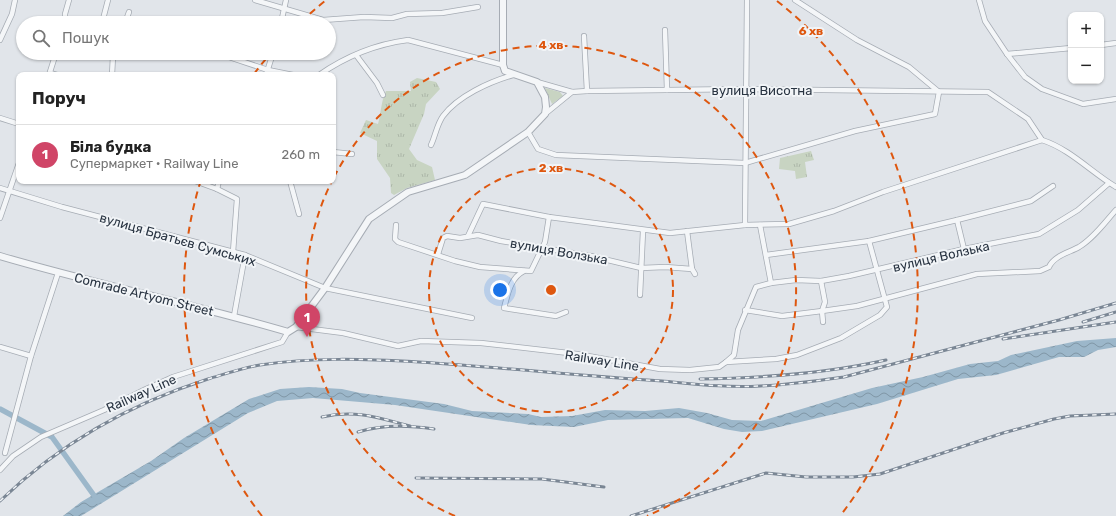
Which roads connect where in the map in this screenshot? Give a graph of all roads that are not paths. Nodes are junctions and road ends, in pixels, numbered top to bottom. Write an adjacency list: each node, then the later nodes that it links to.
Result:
1 (15, 0): 21 (street)
2 (69, 0): 13 (street)
3 (108, 0): 14 (street)
4 (254, 0): 11 (street)
5 (286, 0): 11 (street)
6 (503, 0): 31 (street)
7 (747, 0): 39 (street)
8 (795, 0): 43 (street)
9 (979, 0): 25 (street)
10 (478, 7): 18 (street)
11 (284, 9): 16 (street); 17 (street)
12 (129, 12): 15 (street)
13 (65, 16)
14 (104, 16)
15 (128, 16)
16 (282, 16)
17 (309, 16)
18 (336, 19)
19 (665, 30): 40 (street)
20 (584, 36): 41 (street)
21 (0, 40)
22 (1116, 43): 23 (street)
23 (1104, 45)
24 (1068, 48): 25 (street)
25 (1007, 54): 45 (street)
26 (356, 55): 31 (street); 36 (street); 44 (street)
27 (54, 60): 32 (street)
28 (113, 60): 33 (street)
29 (234, 60): 34 (street)
30 (271, 60): 35 (street)
31 (503, 65): 37 (street)
32 (50, 72)
33 (114, 72)
34 (264, 72)
35 (267, 72)
36 (323, 72)
37 (512, 75): 38 (street); 51 (street)
38 (537, 82): 42 (street, вулиця Висотна); 46 (street)
39 (746, 89): 40 (street, вулиця Висотна); 43 (street, вулиця Висотна); 54 (street)
40 (667, 90): 41 (street, вулиця Висотна)
41 (587, 91): 42 (street, вулиця Висотна)
42 (572, 92): 46 (street)
43 (939, 92): 50 (street, вулиця Висотна); 54 (street)
44 (383, 95)
45 (1116, 99)
46 (545, 114): 49 (street)
47 (0, 118): 48 (street)
48 (16, 123)
49 (528, 132): 54 (street); 92 (street)
50 (1042, 140): 56 (street); 72 (street)
51 (431, 146)
52 (336, 152): 53 (street)
53 (352, 154)
54 (745, 163): 71 (street)
55 (16, 171): 64 (street)
56 (1109, 183): 61 (street); 78 (street, вулиця Волзька)
57 (203, 184): 63 (street)
58 (218, 184): 63 (street)
59 (290, 184): 66 (street)
60 (1053, 186): 69 (street)
61 (1116, 187)
62 (0, 188): 64 (street, вулиця Братьєв Сумських)
63 (217, 189): 79 (street)
64 (9, 191): 68 (street); 79 (street, вулиця Братьєв Сумських)
65 (1116, 210): 94 (street)
66 (299, 214)
67 (549, 217): 73 (street); 75 (street); 77 (street)
68 (0, 218)
69 (957, 220): 76 (street); 78 (street)
70 (396, 225): 80 (street)
71 (745, 225): 72 (street); 74 (street)
72 (760, 225): 82 (street)
73 (643, 230): 74 (street); 84 (street)
74 (688, 230): 85 (street)
75 (468, 236): 77 (street, вулиця Волзька); 80 (street, вулиця Волзька)
76 (869, 240): 82 (street); 87 (street)
77 (541, 248): 84 (street, вулиця Волзька); 86 (street)
78 (964, 249): 87 (street, вулиця Волзька)
79 (233, 252): 81 (street, вулиця Братьєв Сумських)
80 (438, 254): 86 (street)
81 (245, 255): 92 (street, вулиця Братьєв Сумських); 98 (street)
82 (766, 255): 91 (street)
83 (0, 256): 88 (street, Comrade Artyom Street)
84 (641, 268): 85 (street, вулиця Волзька); 93 (street)
85 (692, 269): 89 (street)
86 (525, 270): 97 (street)
87 (876, 271): 90 (street, вулиця Волзька); 94 (street)
88 (58, 273): 98 (street, Comrade Artyom Street); 104 (street)
89 (695, 274)
90 (821, 281): 91 (street, вулиця Волзька); 96 (street)
91 (771, 283): 95 (street, вулиця Волзька)
92 (324, 288): 99 (street, вулиця Братьєв Сумських); 101 (street)
93 (640, 295)
94 (885, 298): 96 (street); 105 (street, Railway Line)
95 (745, 310): 96 (street); 105 (street)
96 (822, 311): 100 (street)
97 (566, 312)
98 (234, 316): 102 (street, Comrade Artyom Street)
99 (472, 318)
100 (823, 322)
101 (296, 327): 102 (street); 105 (street, Railway Line)
102 (288, 332): 107 (street, Railway Line)
103 (0, 347): 104 (street)
104 (31, 356): 106 (street)
105 (726, 362)
106 (2, 452): 107 (street)
107 (13, 456): 108 (street, Railway Line)
108 (0, 470)

